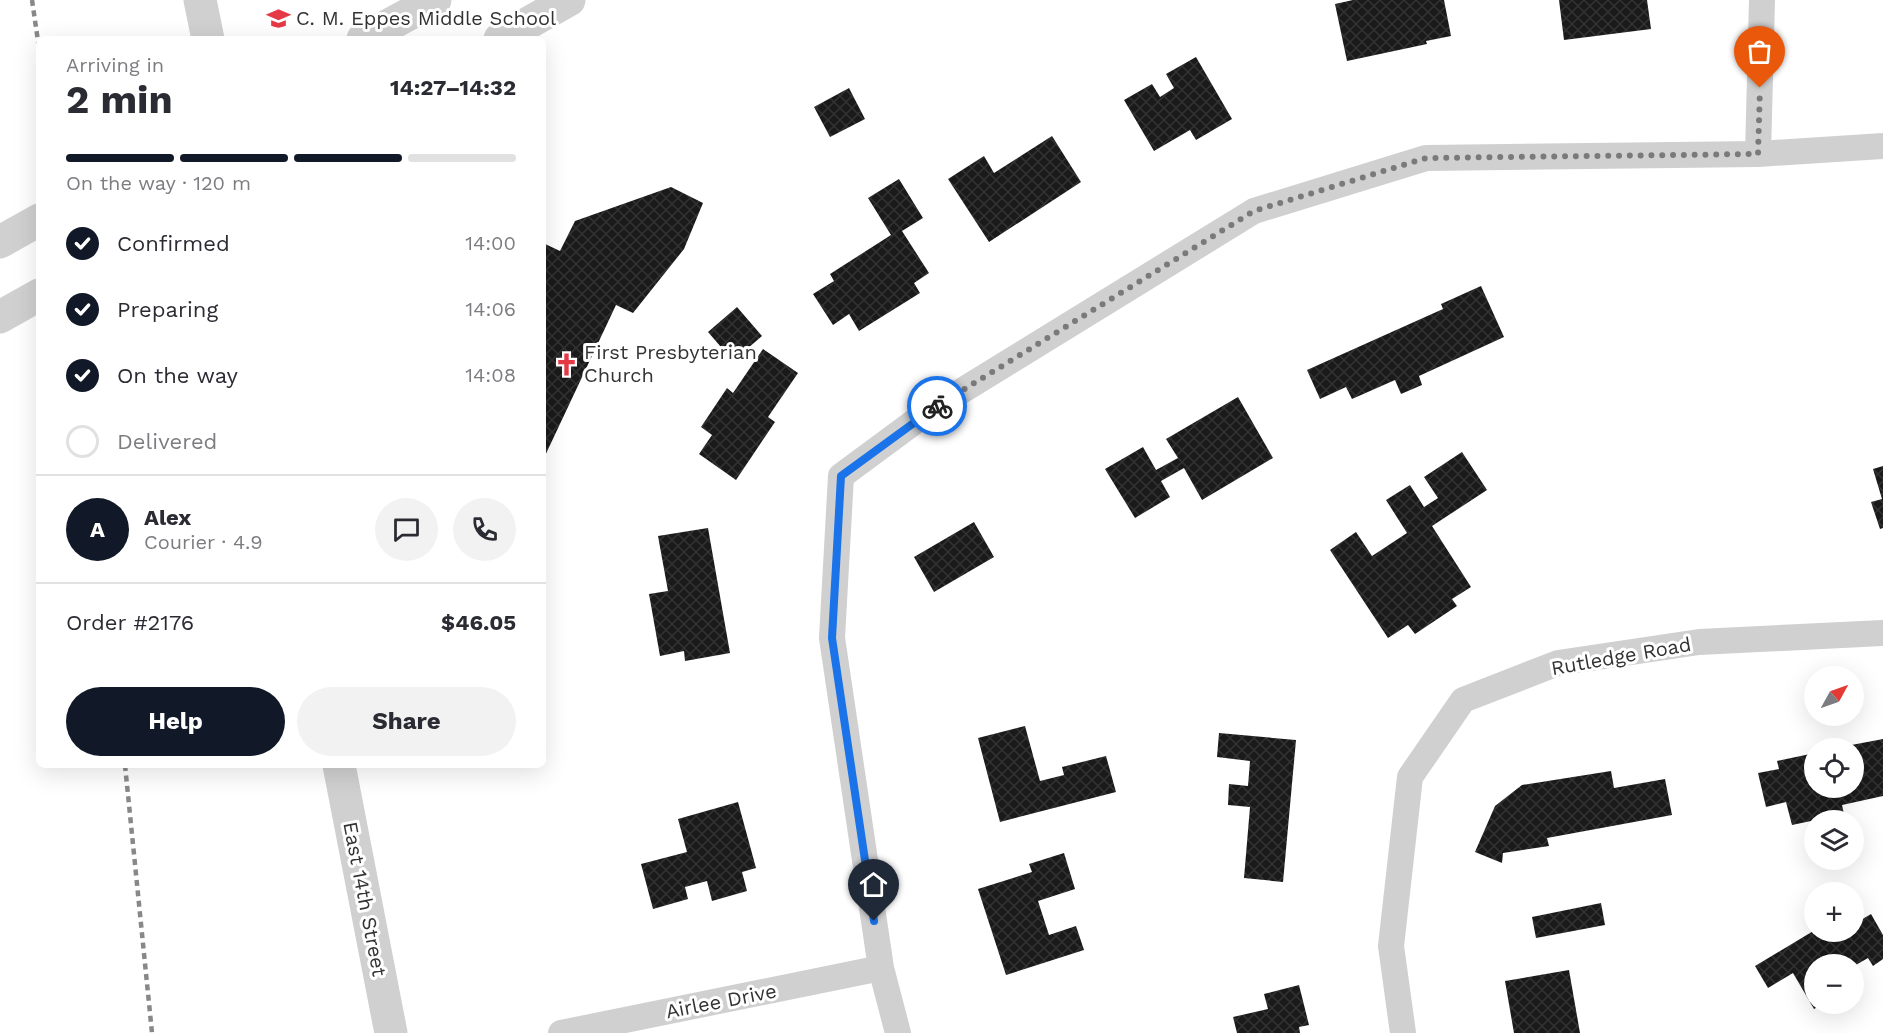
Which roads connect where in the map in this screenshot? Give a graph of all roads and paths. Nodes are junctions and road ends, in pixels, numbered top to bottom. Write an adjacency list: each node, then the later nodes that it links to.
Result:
1 (200, 0): 5 (street)
2 (435, 0): 6 (street)
3 (569, 0): 7 (street)
4 (1762, 0): 9 (street)
5 (207, 36)
6 (369, 36)
7 (505, 36)
8 (1883, 146): 9 (street)
9 (1758, 154): 16 (street)
10 (36, 222): 11 (street)
11 (0, 242)
12 (36, 297): 13 (street)
13 (0, 317)
14 (1883, 633): 20 (street, Rutledge Road)
15 (340, 768): 17 (street, East 14th Street)
16 (881, 968): 18 (street, Airlee Drive); 19 (street)
17 (390, 1033)
18 (561, 1033)
19 (898, 1033)
20 (1403, 1033)

